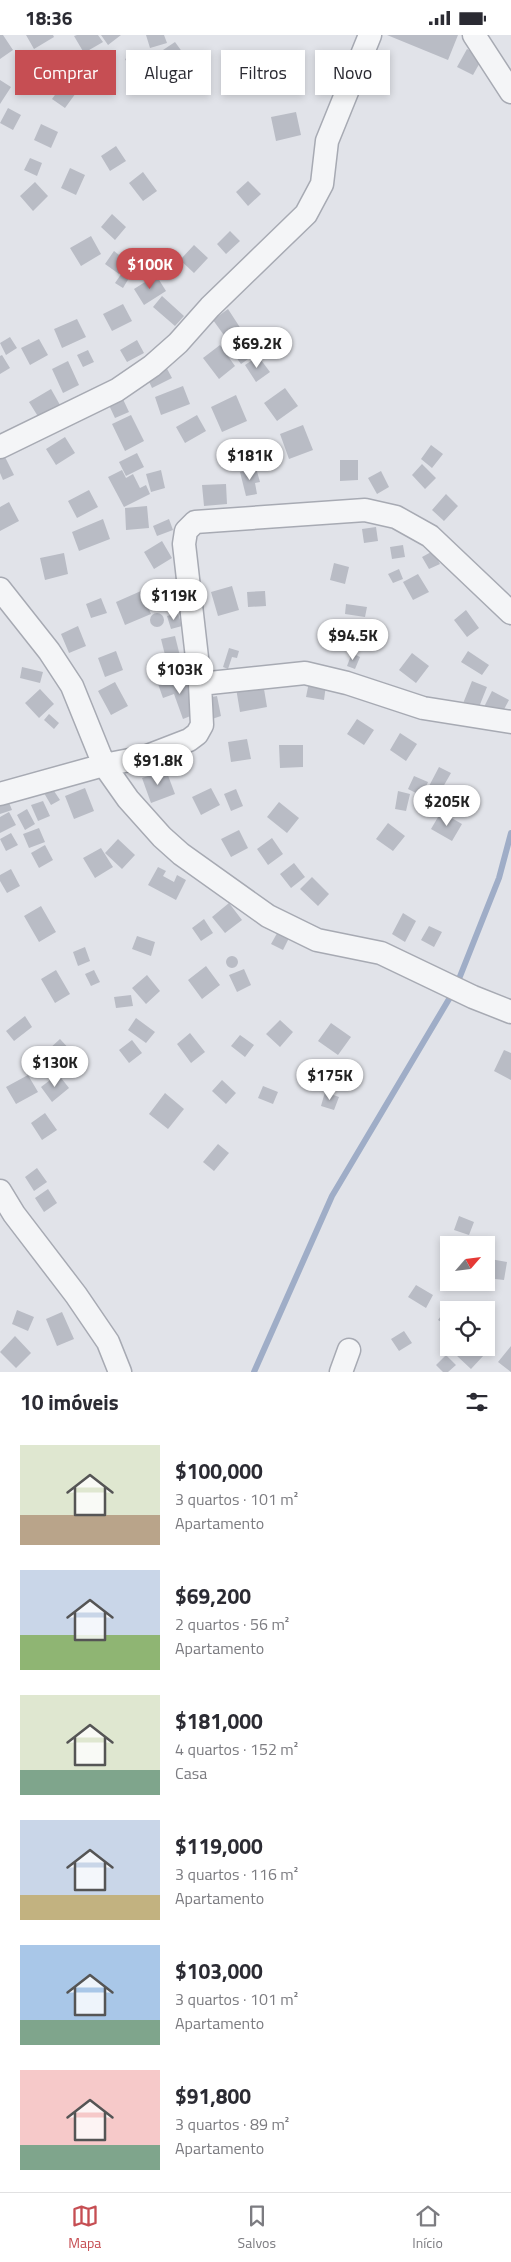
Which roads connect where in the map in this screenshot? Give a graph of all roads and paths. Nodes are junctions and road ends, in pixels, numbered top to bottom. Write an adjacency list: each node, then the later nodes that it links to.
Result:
1 (370, 35): 4 (street)
2 (474, 35): 3 (street)
3 (511, 92)
4 (0, 447)
5 (0, 589): 9 (street)
6 (511, 613): 7 (street)
7 (200, 684): 8 (street); 9 (street)
8 (511, 722)
9 (104, 765): 10 (street); 11 (street)
10 (0, 794)
11 (511, 1011)
12 (0, 1191): 14 (street)
13 (349, 1350): 15 (street)
14 (120, 1372)
15 (341, 1372)

